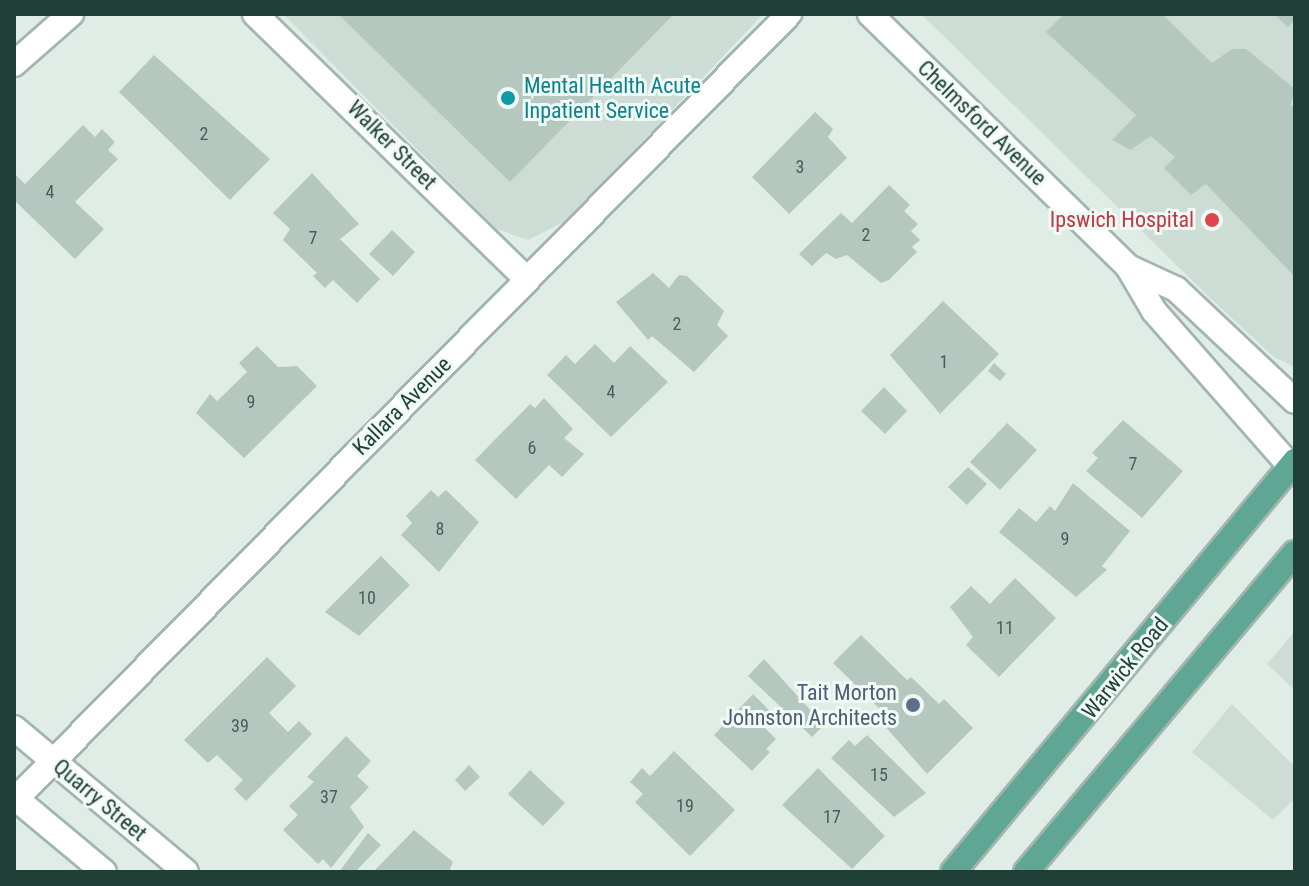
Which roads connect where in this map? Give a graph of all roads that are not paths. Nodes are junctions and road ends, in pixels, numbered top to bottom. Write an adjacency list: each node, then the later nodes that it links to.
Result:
1 (71, 14): 5 (street)
2 (255, 14): 7 (street, Walker Street)
3 (789, 14): 7 (street, Kallara Avenue)
4 (870, 14): 6 (street, Chelmsford Avenue)
5 (14, 64)
6 (1128, 267): 8 (street, Chelmsford Avenue); 9 (street, Chelmsford Avenue)
7 (527, 279): 12 (street, Kallara Avenue)
8 (1295, 401)
9 (1294, 466): 16 (main road, Warwick Road)
10 (1295, 553): 17 (main road)
11 (14, 728): 12 (street, Quarry Street)
12 (52, 759): 13 (street, Kallara Avenue); 15 (street, Quarry Street)
13 (15, 798): 14 (street)
14 (104, 872)
15 (186, 872)
16 (953, 872)
17 (1026, 872)

